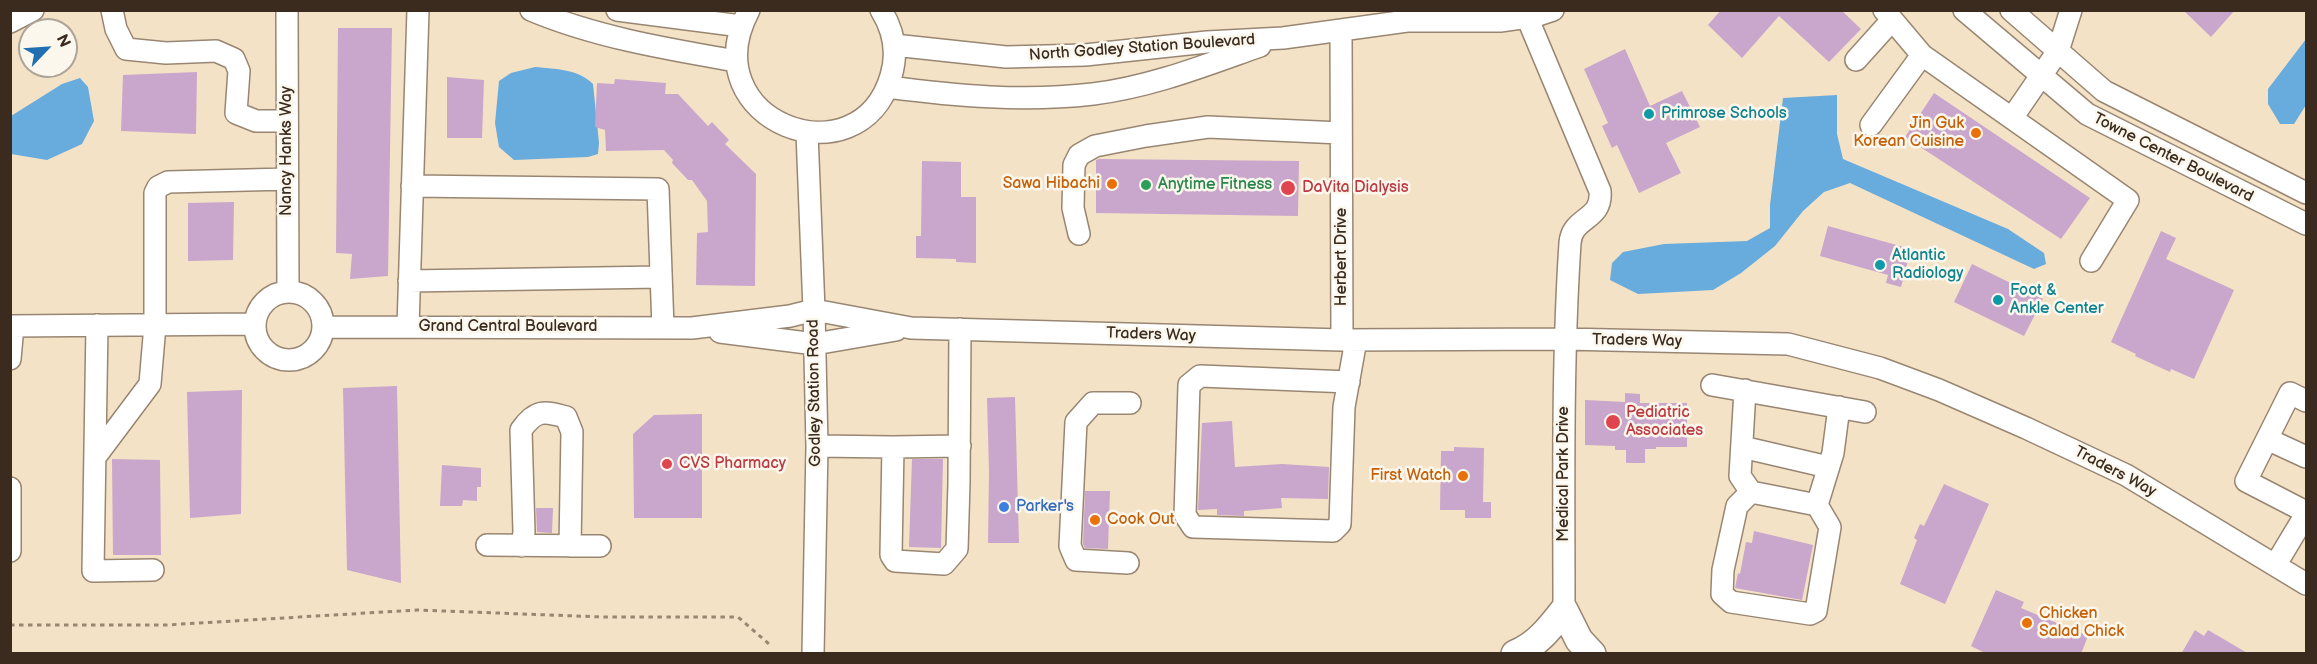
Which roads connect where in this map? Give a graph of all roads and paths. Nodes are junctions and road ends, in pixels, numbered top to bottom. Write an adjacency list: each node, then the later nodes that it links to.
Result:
1 (33, 10): 17 (street)
2 (112, 10): 28 (street)
3 (287, 10): 28 (street, Nancy Hanks Way)
4 (418, 10): 33 (street)
5 (531, 10): 24 (street)
6 (617, 10): 15 (street)
7 (881, 10): 20 (street)
8 (1433, 10): 16 (street, North Godley Station Boulevard)
9 (1553, 10): 14 (street, North Godley Station Boulevard)
10 (1964, 10): 25 (street, Towne Center Boulevard)
11 (2011, 10): 21 (street, Towne Center Boulevard)
12 (2071, 10): 21 (street)
13 (1888, 15): 22 (street); 23 (street)
14 (1527, 17): 16 (street, North Godley Station Boulevard); 52 (street, Medical Park Drive)
15 (745, 18): 24 (street)
16 (1407, 21): 18 (street, North Godley Station Boulevard)
17 (10, 22)
18 (1341, 30): 19 (street, North Godley Station Boulevard); 31 (street, Herbert Drive)
19 (1283, 38): 20 (street, North Godley Station Boulevard); 26 (street, North Godley Station Boulevard)
20 (894, 45): 26 (street)
21 (2058, 51): 25 (street); 34 (street, Towne Center Boulevard)
22 (1922, 55): 27 (street); 29 (street)
23 (1856, 60)
24 (736, 61): 30 (street)
25 (2042, 76): 27 (street); 35 (street, Towne Center Boulevard)
26 (888, 87): 30 (street)
27 (2012, 118): 37 (street)
28 (287, 121): 32 (street, Nancy Hanks Way)
29 (1871, 125)
30 (807, 133): 41 (street, Godley Station Road)
31 (1341, 133): 36 (street); 53 (street, Herbert Drive)
32 (287, 179): 40 (street, Nancy Hanks Way); 43 (street)
33 (412, 186): 38 (street); 39 (street)
34 (2307, 192)
35 (2307, 224)
36 (1079, 234)
37 (2091, 261)
38 (660, 277): 39 (street); 49 (street)
39 (409, 281): 47 (street)
40 (288, 291): 42 (street); 46 (street)
41 (814, 310): 48 (street, Traders Way); 50 (street, Grand Central Boulevard); 54 (street, Godley Station Road)
42 (254, 324): 43 (street); 46 (street)
43 (155, 325): 45 (street); 68 (street)
44 (12, 326): 45 (street); 55 (street)
45 (97, 326): 68 (street)
46 (323, 327): 47 (street, Grand Central Boulevard)
47 (408, 327): 49 (street, Grand Central Boulevard)
48 (911, 327): 51 (street, Traders Way); 54 (street, Traders Way)
49 (663, 328): 50 (street, Grand Central Boulevard)
50 (692, 328): 54 (street, Grand Central Boulevard)
51 (960, 329): 53 (street, Traders Way); 65 (street)
52 (1565, 339): 53 (street, Traders Way); 81 (street, Traders Way); 84 (street, Medical Park Drive)
53 (1349, 340): 56 (street, Herbert Drive)
54 (815, 344): 64 (street, Godley Station Road)
55 (10, 359)
56 (1348, 382): 56 (street, Herbert Drive)
57 (1712, 385): 58 (street)
58 (1745, 390): 61 (street); 67 (street)
59 (2307, 401): 63 (street)
60 (1130, 403): 80 (street)
61 (1839, 408): 62 (street); 70 (street)
62 (1864, 412)
63 (2267, 439): 69 (street); 74 (street)
64 (816, 446): 66 (street); 87 (street, Godley Station Road)
65 (960, 446): 66 (street); 66 (street)
66 (893, 447)
67 (1742, 447): 70 (street); 72 (street)
68 (96, 456): 82 (street)
69 (2307, 457)
70 (1828, 468): 73 (street)
71 (10, 488): 79 (street)
72 (1751, 492): 73 (street); 73 (street)
73 (1817, 505)
74 (2307, 513): 81 (street)
75 (487, 545): 76 (street)
76 (522, 546): 77 (street); 77 (street)
77 (570, 546): 78 (street)
78 (600, 546)
79 (10, 551)
80 (1128, 563)
81 (2276, 564): 83 (street, Traders Way)
82 (153, 570)
83 (2307, 584)
84 (1564, 610): 88 (main road); 89 (main road)
85 (10, 625): 86 (path)
86 (769, 644)
87 (813, 654)
88 (1515, 654)
89 (1592, 654)

